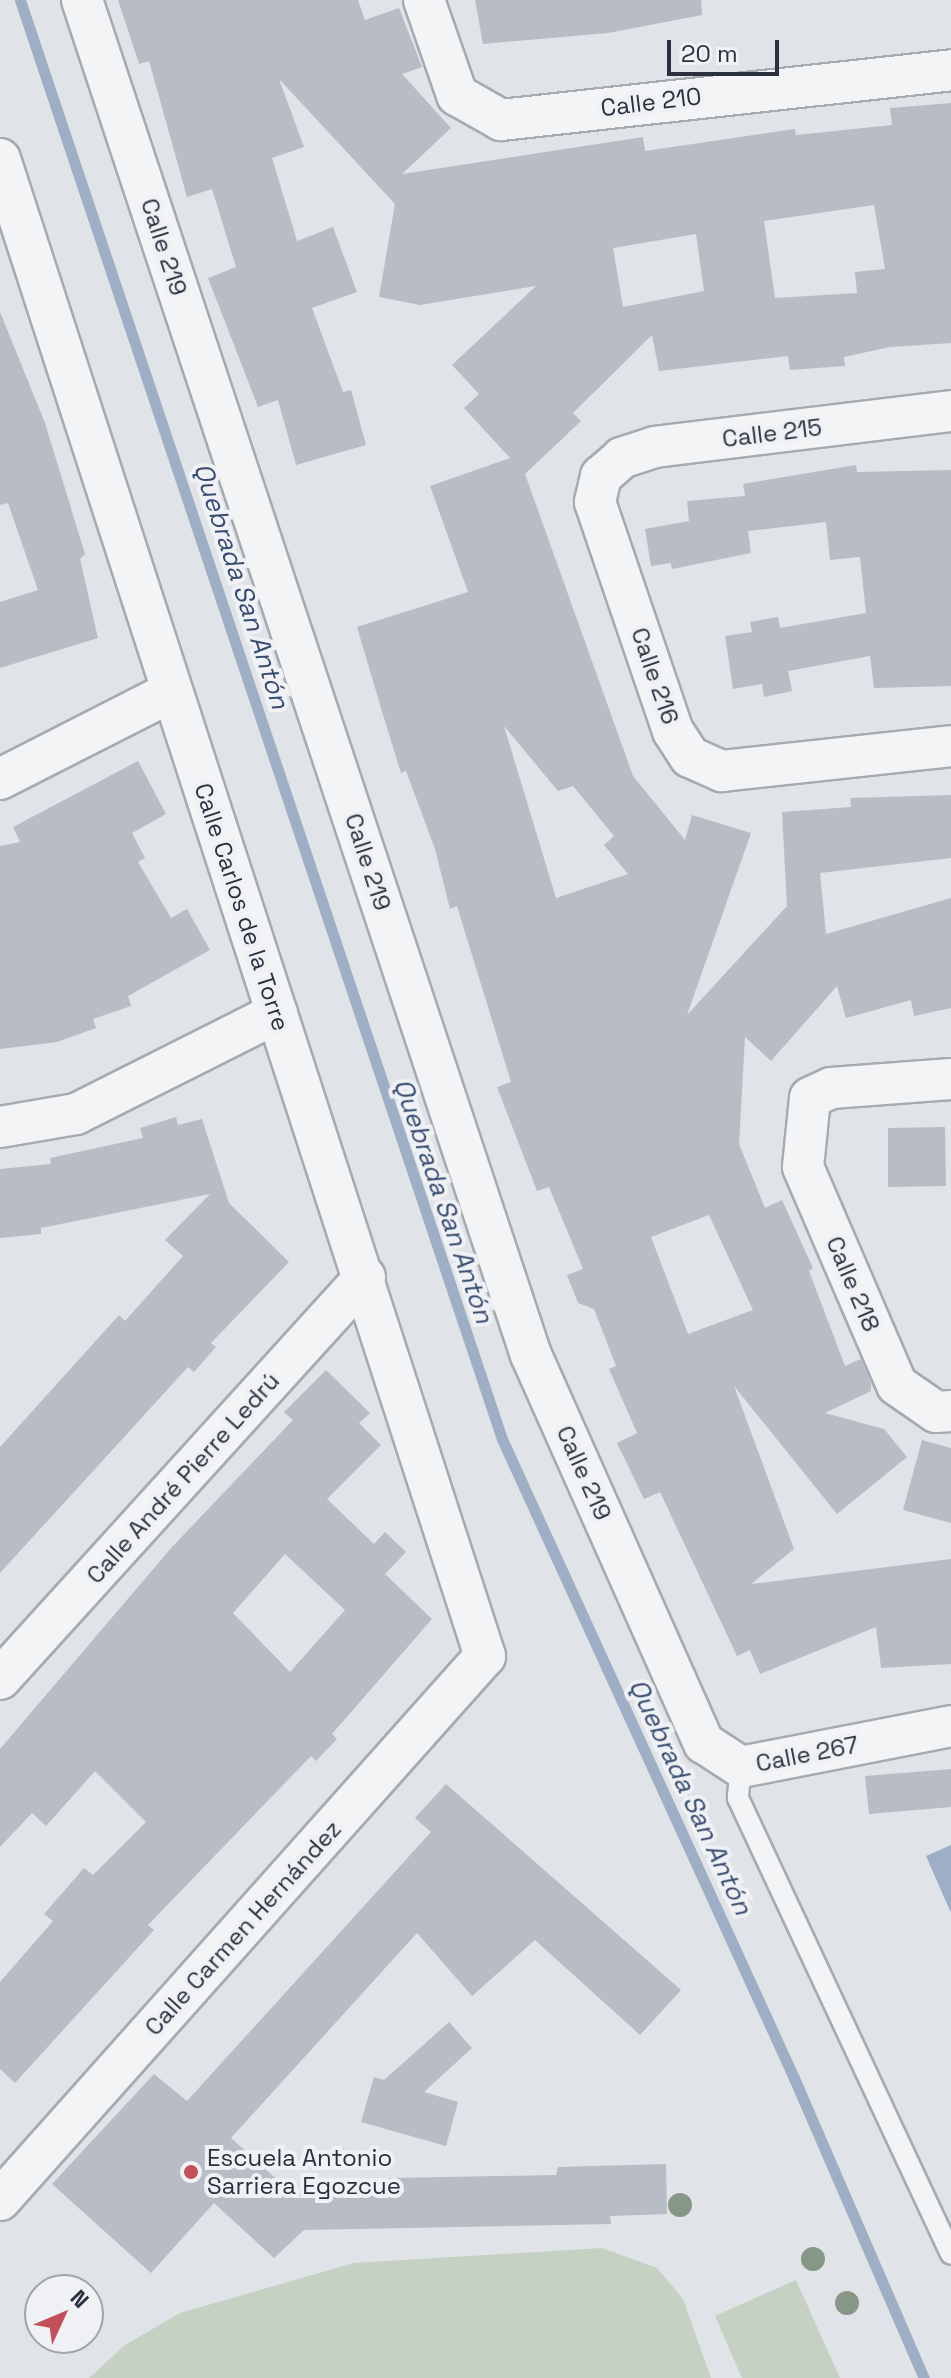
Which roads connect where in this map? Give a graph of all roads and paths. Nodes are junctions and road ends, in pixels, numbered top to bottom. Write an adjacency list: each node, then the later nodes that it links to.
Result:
1 (82, 0): 17 (street, Calle 219)
2 (424, 0): 3 (street, Calle 210)
3 (951, 70)
4 (1, 165): 7 (street, Calle Carlos de la Torre)
5 (951, 411): 6 (street, Calle 215)
6 (601, 476): 8 (street, Calle 216)
7 (171, 692): 9 (street); 10 (street, Calle Carlos de la Torre)
8 (951, 746)
9 (0, 779)
10 (277, 1013): 12 (street); 13 (street, Calle Carlos de la Torre)
11 (951, 1079): 14 (street, Calle 218)
12 (0, 1127)
13 (365, 1277): 15 (street, Calle Carlos de la Torre); 16 (street, Calle André Pierre Ledrú)
14 (951, 1411)
15 (485, 1656): 20 (street, Calle Carmen Hernández)
16 (0, 1679)
17 (690, 1711): 19 (street, Calle 267)
18 (951, 1726): 19 (street, Calle 267)
19 (741, 1767): 21 (lane)
20 (0, 2200)
21 (951, 2254)

